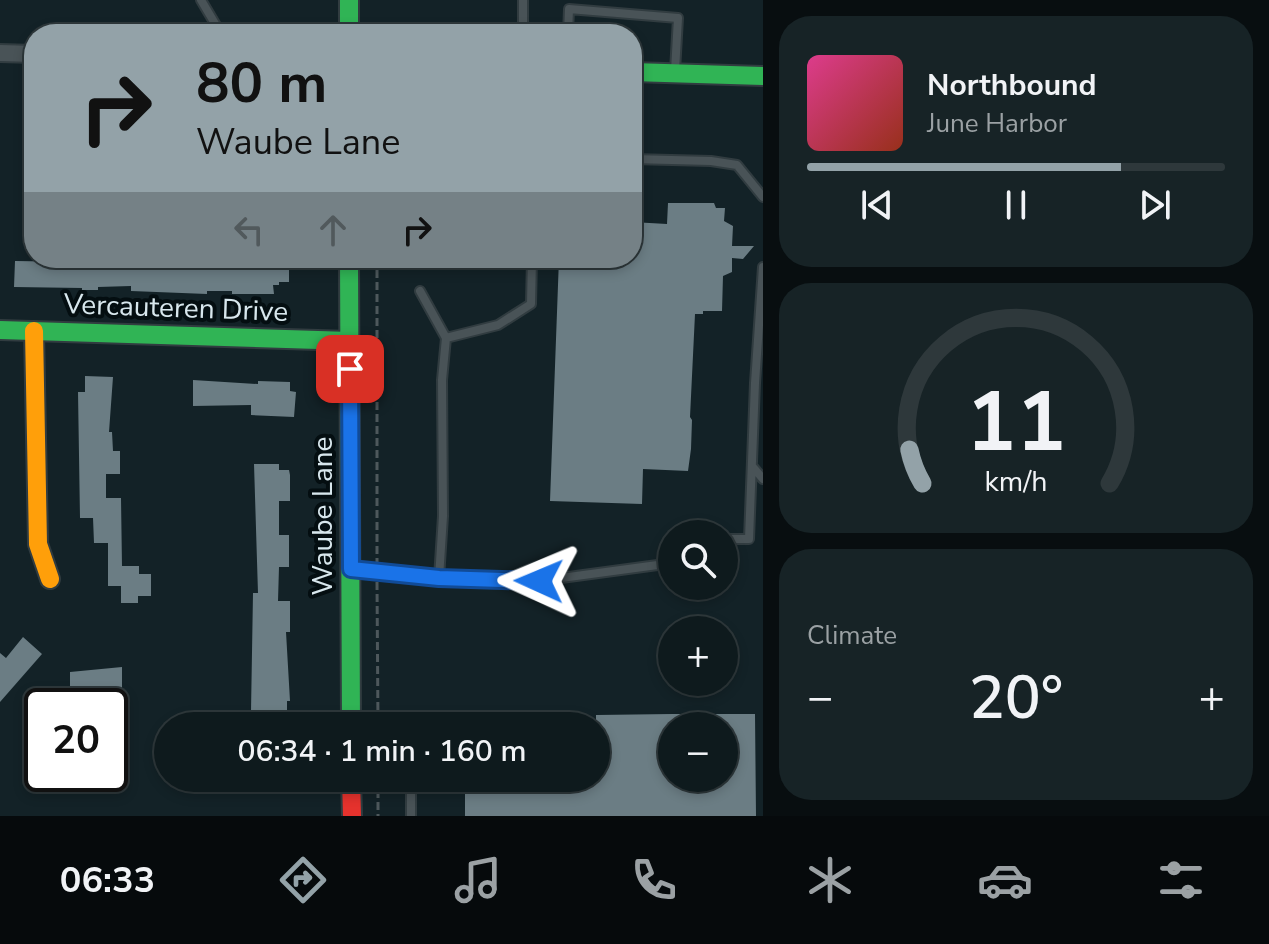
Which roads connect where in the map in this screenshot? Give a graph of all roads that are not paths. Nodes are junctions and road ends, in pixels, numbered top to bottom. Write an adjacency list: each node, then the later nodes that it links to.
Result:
1 (201, 0): 4 (lane)
2 (349, 0): 5 (street)
3 (523, 0): 6 (lane)
4 (215, 24)
5 (349, 24)
6 (523, 24)
7 (568, 24): 11 (lane)
8 (0, 53): 9 (street)
9 (24, 54)
10 (642, 72): 11 (street)
11 (675, 73): 12 (street)
12 (763, 76)
13 (642, 159): 14 (lane)
14 (763, 197)
15 (763, 267): 23 (lane)
16 (349, 268): 22 (street, Waube Lane)
17 (532, 268): 21 (lane)
18 (420, 291): 21 (lane)
19 (0, 330): 20 (street, Vercauteren Drive)
20 (34, 331): 22 (street, Vercauteren Drive); 30 (street)
21 (446, 338): 29 (lane)
22 (350, 341): 28 (street, Waube Lane)
23 (759, 380): 24 (lane)
24 (752, 466): 25 (lane); 26 (lane)
25 (763, 479)
26 (738, 539)
27 (658, 565): 29 (lane)
28 (351, 569): 29 (lane); 31 (street, Waube Lane)
29 (439, 578)
30 (50, 579)
31 (351, 712)
32 (351, 792): 34 (street)
33 (411, 792): 35 (lane)
34 (352, 816)
35 (411, 816)

